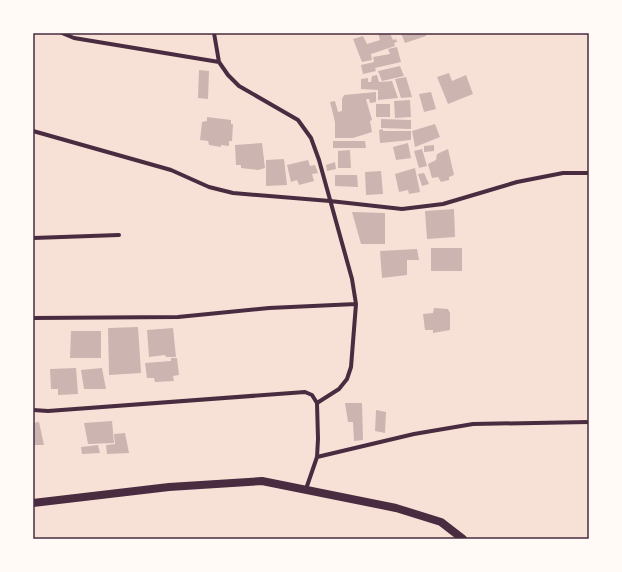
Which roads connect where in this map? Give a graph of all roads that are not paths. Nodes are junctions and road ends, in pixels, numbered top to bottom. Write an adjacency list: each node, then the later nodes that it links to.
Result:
1 (62, 33): 3 (street)
2 (214, 33): 3 (street)
3 (219, 62): 6 (street)
4 (33, 131): 6 (street)
5 (589, 173): 6 (street)
6 (330, 201): 9 (street)
7 (119, 235): 8 (street)
8 (33, 238)
9 (356, 304): 10 (street); 11 (street)
10 (33, 318)
11 (317, 403): 12 (street); 14 (street)
12 (33, 410)
13 (589, 422): 14 (street)
14 (316, 457): 15 (street)
15 (306, 489): 16 (main road); 17 (main road)
16 (33, 504)
17 (463, 539)

